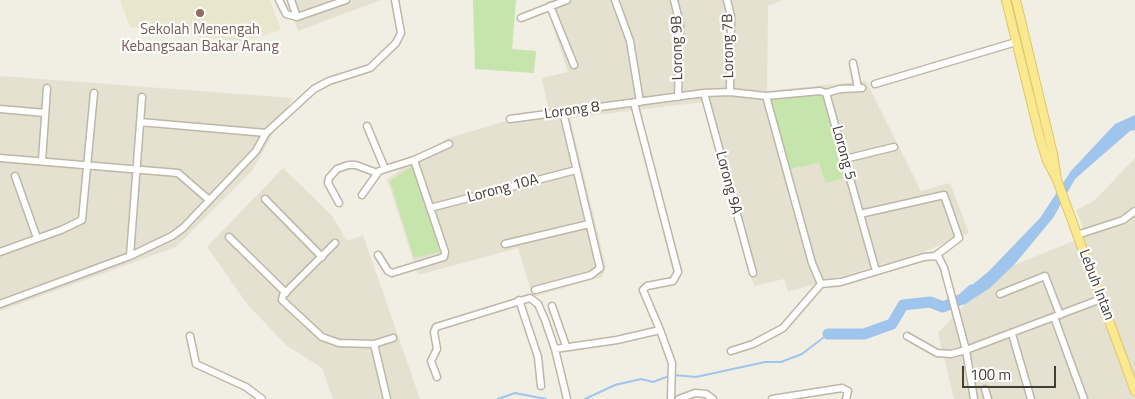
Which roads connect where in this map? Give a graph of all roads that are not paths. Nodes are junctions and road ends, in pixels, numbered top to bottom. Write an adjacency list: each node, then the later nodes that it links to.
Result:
1 (278, 0): 12 (street)
2 (291, 0): 12 (street)
3 (346, 0): 12 (street)
4 (394, 0): 33 (street)
5 (566, 0): 11 (street)
6 (615, 0): 26 (street)
7 (674, 0): 25 (street, Lorong 9B)
8 (728, 0): 19 (street, Lorong 7B)
9 (1006, 0): 14 (main road, Lebuh Intan)
10 (1016, 0): 46 (main road, Lebuh Intan)
11 (550, 6): 13 (street); 16 (street)
12 (297, 17)
13 (521, 18)
14 (1016, 42): 17 (street); 46 (main road, Lebuh Intan)
15 (853, 63): 22 (street)
16 (574, 65)
17 (875, 84)
18 (47, 88): 29 (street)
19 (730, 92): 21 (street, Lorong 8); 23 (street, Lorong 8)
20 (94, 93): 40 (street)
21 (704, 93): 25 (street, Lorong 8); 66 (street, Lorong 9A)
22 (826, 93): 23 (street); 37 (street, Lorong 5)
23 (766, 96): 67 (street)
24 (142, 97): 31 (street)
25 (678, 97): 26 (street, Lorong 8)
26 (637, 102): 28 (street, Lorong 8); 76 (street)
27 (0, 109): 29 (street)
28 (563, 112): 30 (street, Lorong 8); 43 (street)
29 (45, 113): 39 (street)
30 (510, 119)
31 (140, 122): 33 (street); 42 (street)
32 (367, 126): 41 (street)
33 (266, 133): 48 (street)
34 (449, 144): 38 (street)
35 (894, 146): 37 (street)
36 (0, 158): 39 (street)
37 (845, 158): 53 (street, Lorong 5)
38 (414, 160): 41 (street); 51 (street)
39 (42, 161): 40 (street)
40 (88, 166): 42 (street); 57 (street)
41 (385, 169): 44 (street)
42 (136, 170): 48 (street); 62 (street)
43 (576, 170): 51 (street, Lorong 10A); 54 (street)
44 (377, 173): 47 (street); 50 (street)
45 (15, 176): 57 (street)
46 (1058, 182): 55 (main road, Lebuh Intan)
47 (362, 195)
48 (208, 199): 62 (street)
49 (265, 199): 64 (street)
50 (340, 203)
51 (430, 208): 61 (street)
52 (1135, 211): 55 (street)
53 (860, 214): 63 (street); 65 (street, Lorong 5)
54 (589, 224): 59 (street); 68 (street)
55 (1077, 235): 71 (main road, Lebuh Intan)
56 (229, 237): 69 (street)
57 (37, 238): 60 (street)
58 (335, 243): 64 (street)
59 (504, 244)
60 (0, 252)
61 (378, 255)
62 (130, 256): 73 (street)
63 (935, 256): 65 (street); 85 (street)
64 (322, 257): 69 (street)
65 (876, 271): 67 (street)
66 (752, 273)
67 (821, 284): 84 (street)
68 (535, 290)
69 (286, 293): 81 (street)
70 (1000, 294): 75 (street)
71 (1101, 299): 75 (street); 89 (main road, Lebuh Intan)
72 (519, 300): 83 (street); 86 (street); 87 (street)
73 (0, 304)
74 (552, 306): 82 (street)
75 (1057, 316): 77 (street); 101 (street)
76 (660, 330): 82 (street); 93 (street)
77 (1012, 334): 85 (street); 100 (street)
78 (190, 336): 90 (street)
79 (907, 336): 85 (street)
80 (393, 338): 81 (street)
81 (374, 344): 91 (street)
82 (566, 346): 83 (street)
83 (555, 348): 92 (street)
84 (731, 350)
85 (966, 350): 98 (street)
86 (437, 377)
87 (541, 386)
88 (985, 389): 99 (street)
89 (1135, 391)
90 (262, 399)
91 (387, 399)
92 (567, 399)
93 (671, 399)
94 (679, 399): 95 (street)
95 (713, 399)
96 (772, 399): 97 (street)
97 (846, 399)
98 (974, 399)
99 (988, 399)
100 (1031, 399)
101 (1084, 399)

